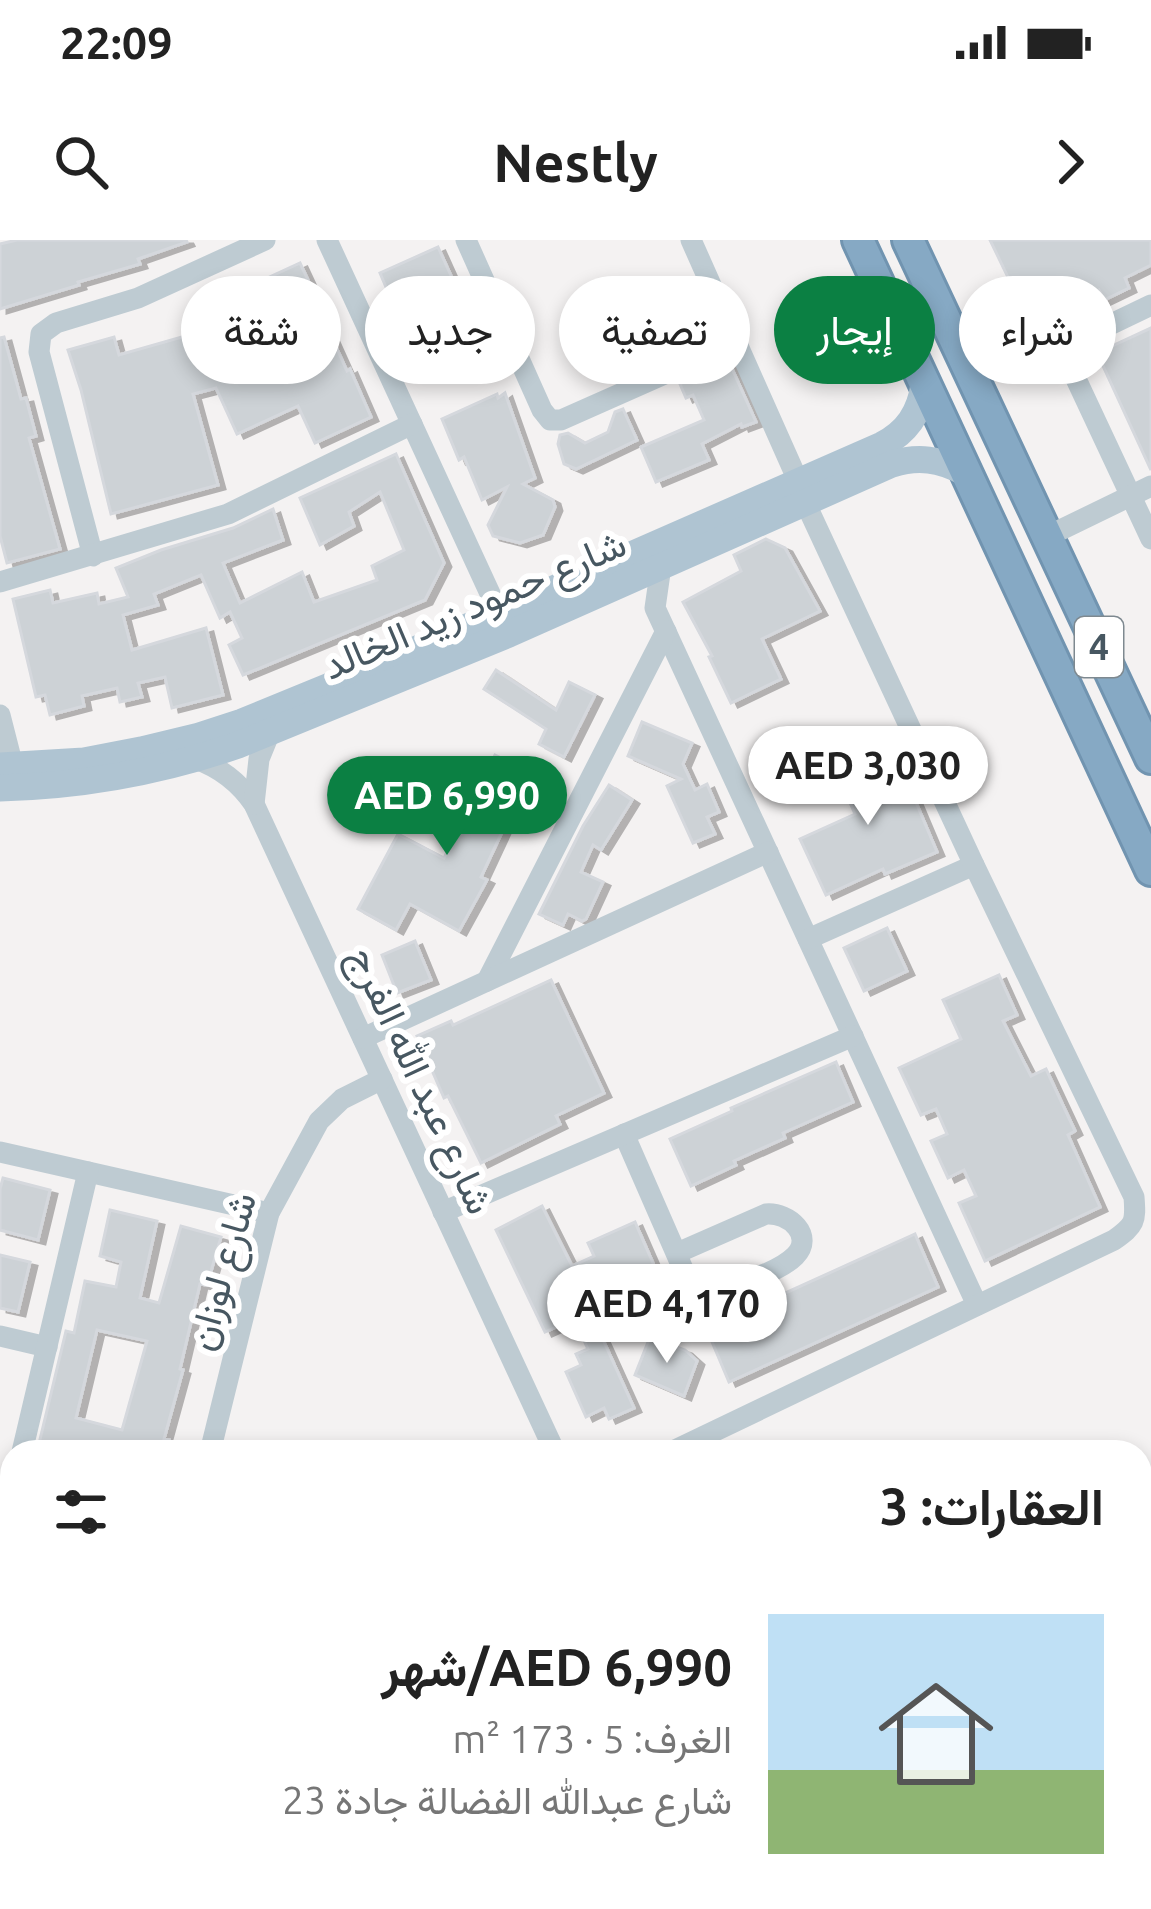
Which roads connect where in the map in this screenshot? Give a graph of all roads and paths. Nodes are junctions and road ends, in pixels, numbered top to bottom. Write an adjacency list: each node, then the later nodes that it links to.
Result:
1 (265, 240): 18 (street)
2 (327, 240): 12 (street)
3 (466, 240): 10 (street)
4 (691, 240): 7 (street)
5 (858, 240): 11 (highway, 4)
6 (908, 240): 16 (highway, 4)
7 (707, 276)
8 (1151, 305): 14 (street)
9 (750, 372): 15 (street)
10 (641, 384)
11 (924, 386): 13 (highway, 4); 15 (main road, شارع حمود زيد الخالد)
12 (412, 424): 18 (street); 23 (street)
13 (964, 472): 15 (main road, شارع حمود زيد الخالد); 33 (highway, 4)
14 (1141, 491): 16 (street); 17 (street)
15 (802, 493): 19 (main road, شارع حمود زيد الخالد); 23 (main road, شارع حمود زيد الخالد); 32 (street)
16 (1048, 536): 27 (highway, 4)
17 (1151, 538)
18 (93, 556): 20 (street)
19 (661, 566): 21 (main road, شارع حمود زيد الخالد); 22 (street)
20 (0, 582)
21 (613, 589): 22 (street); 23 (main road, شارع حمود زيد الخالد)
22 (656, 608): 24 (street)
23 (504, 623): 26 (main road, شارع حمود زيد الخالد); 29 (main road, شارع حمود زيد الخالد)
24 (666, 632): 31 (street); 35 (street)
25 (0, 715): 29 (street)
26 (270, 732): 28 (main road, شارع حمود زيد الخالد); 30 (street)
27 (1151, 758)
28 (196, 759): 29 (main road, شارع حمود زيد الخالد); 30 (street, شارع عبد الله الفرج)
29 (4, 773)
30 (254, 804): 37 (street, شارع عبد الله الفرج)
31 (768, 852): 34 (street); 35 (street)
32 (974, 865): 34 (street); 45 (street)
33 (1151, 870)
34 (808, 939): 36 (street)
35 (487, 981): 37 (street)
36 (853, 1036): 39 (street); 45 (street)
37 (363, 1038): 38 (street, شارع عبد الله الفرج)
38 (382, 1079): 42 (street, شارع عبد الله الفرج); 43 (street, شارع لوزان)
39 (624, 1134): 42 (street); 44 (street)
40 (0, 1152): 41 (street)
41 (88, 1172): 43 (street); 47 (street)
42 (443, 1212): 50 (street, شارع عبد الله الفرج)
43 (269, 1213): 49 (street, شارع لوزان)
44 (676, 1253): 44 (street)
45 (977, 1305): 51 (street)
46 (0, 1336): 47 (street)
47 (47, 1347): 48 (street)
48 (25, 1440)
49 (213, 1440)
50 (549, 1440)
51 (696, 1440)

